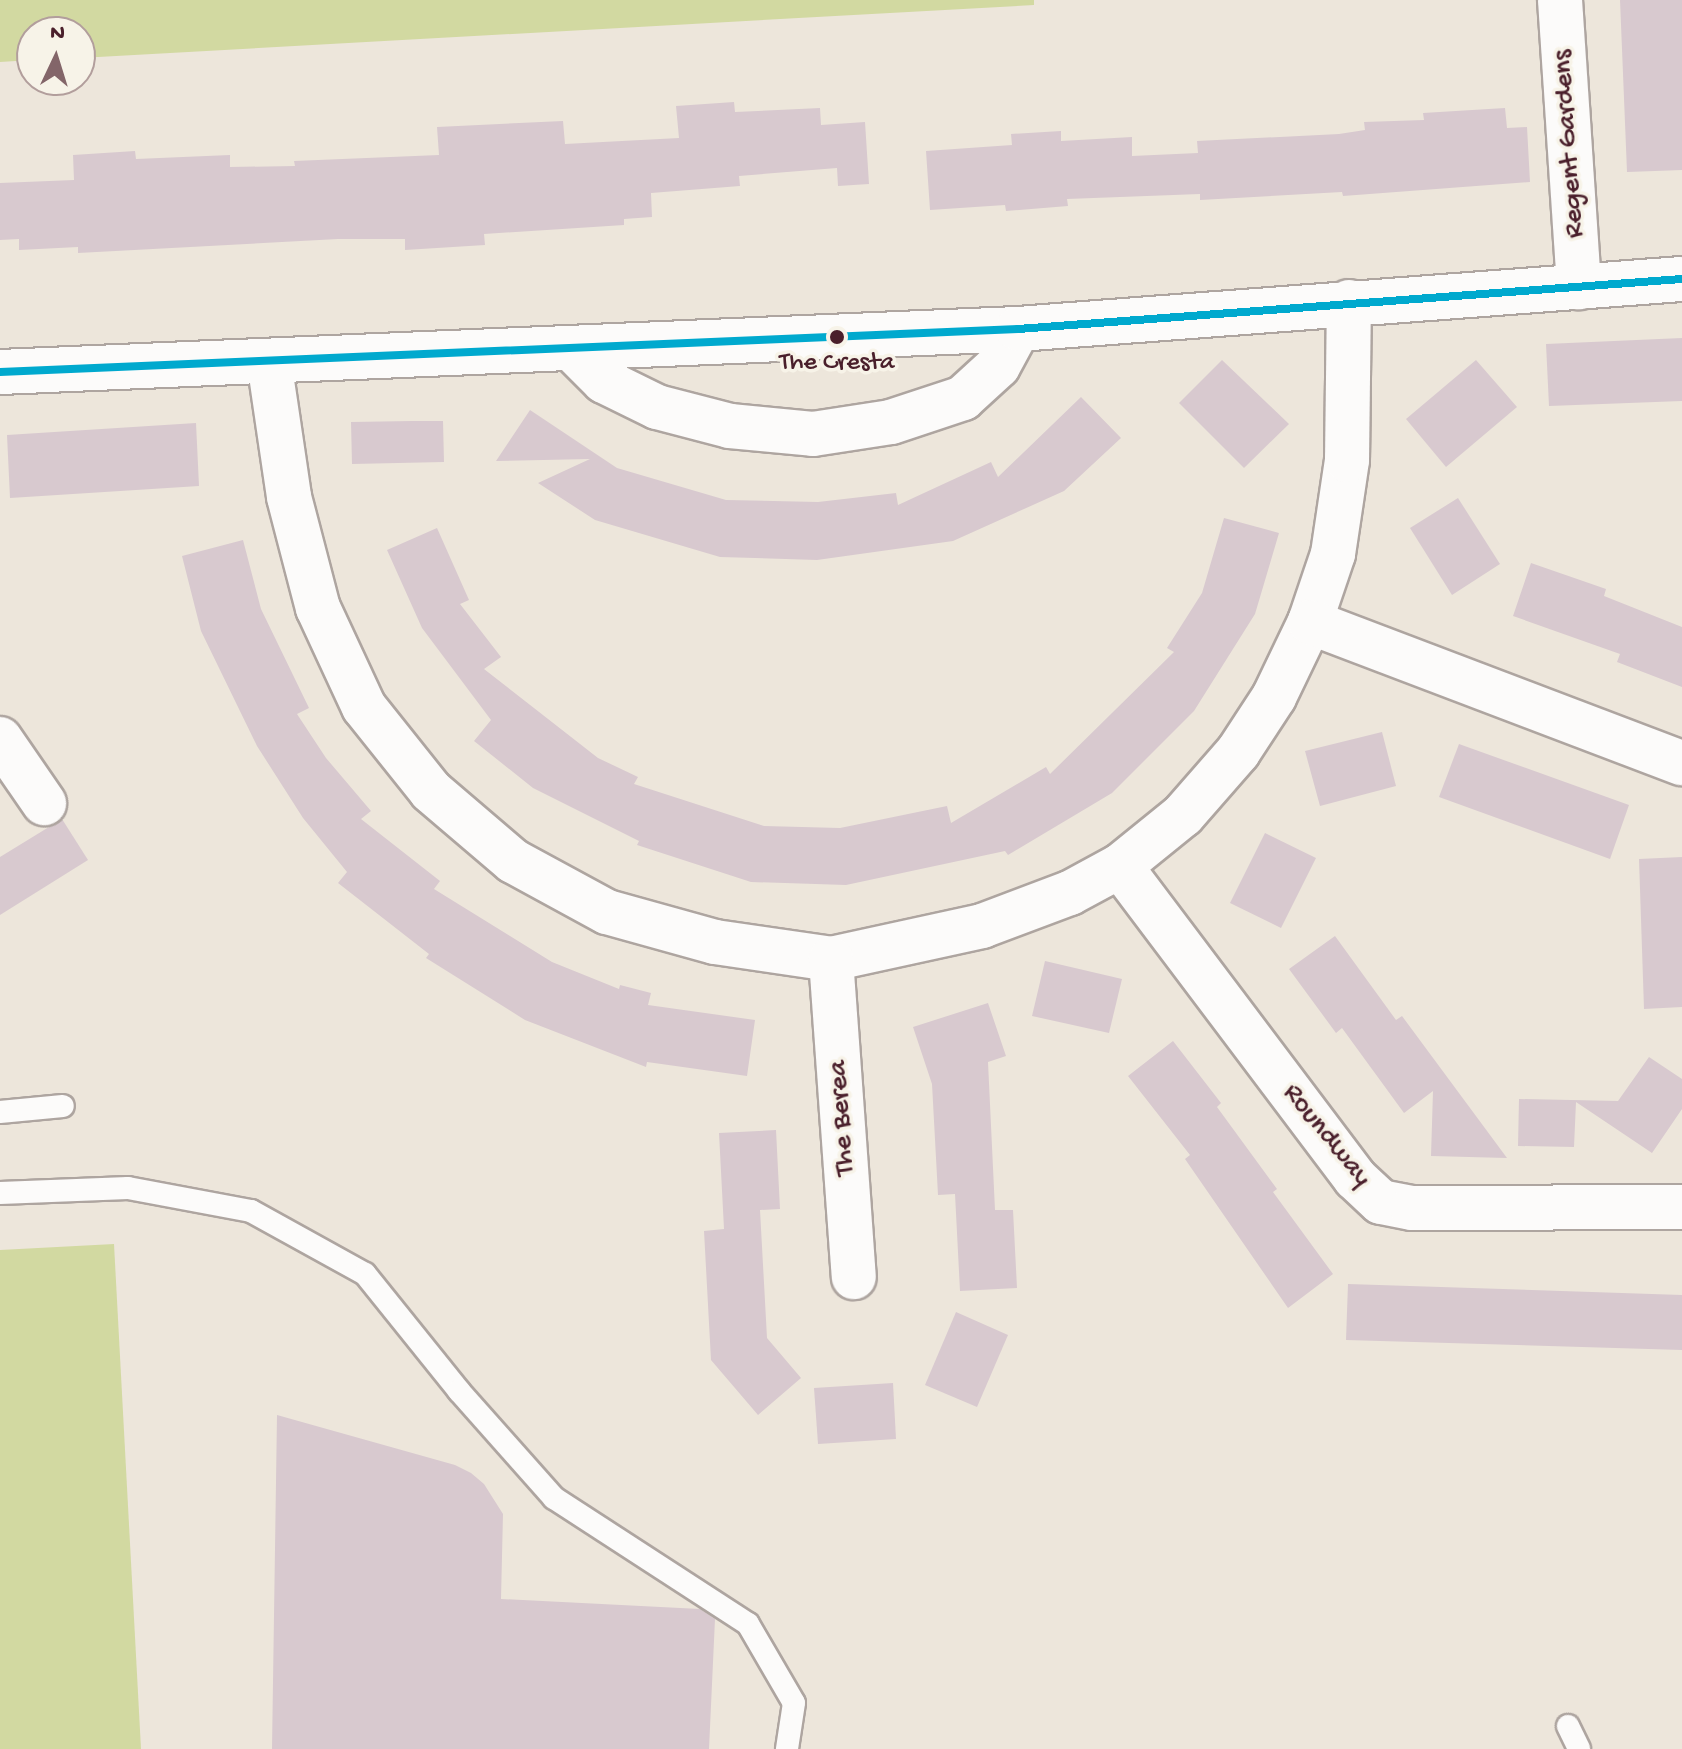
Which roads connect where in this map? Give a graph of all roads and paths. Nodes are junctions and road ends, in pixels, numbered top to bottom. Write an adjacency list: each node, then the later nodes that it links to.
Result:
1 (1560, 0): 3 (street, Regent Gardens)
2 (1682, 279): 3 (street)
3 (1579, 287): 4 (street)
4 (1349, 302): 5 (street); 9 (street)
5 (1018, 329): 6 (street); 6 (street)
6 (571, 348): 7 (street)
7 (269, 361): 8 (street); 14 (street)
8 (0, 372)
9 (1310, 622): 11 (street); 13 (street)
10 (0, 739): 12 (street)
11 (1682, 763)
12 (44, 803)
13 (1120, 866): 14 (street); 18 (street, Roundway)
14 (831, 959): 19 (street, The Berea)
15 (63, 1106): 16 (lane)
16 (0, 1112)
17 (0, 1193): 21 (lane)
18 (1682, 1207)
19 (854, 1277)
20 (1568, 1726): 22 (lane)
21 (787, 1749)
22 (1579, 1749)

